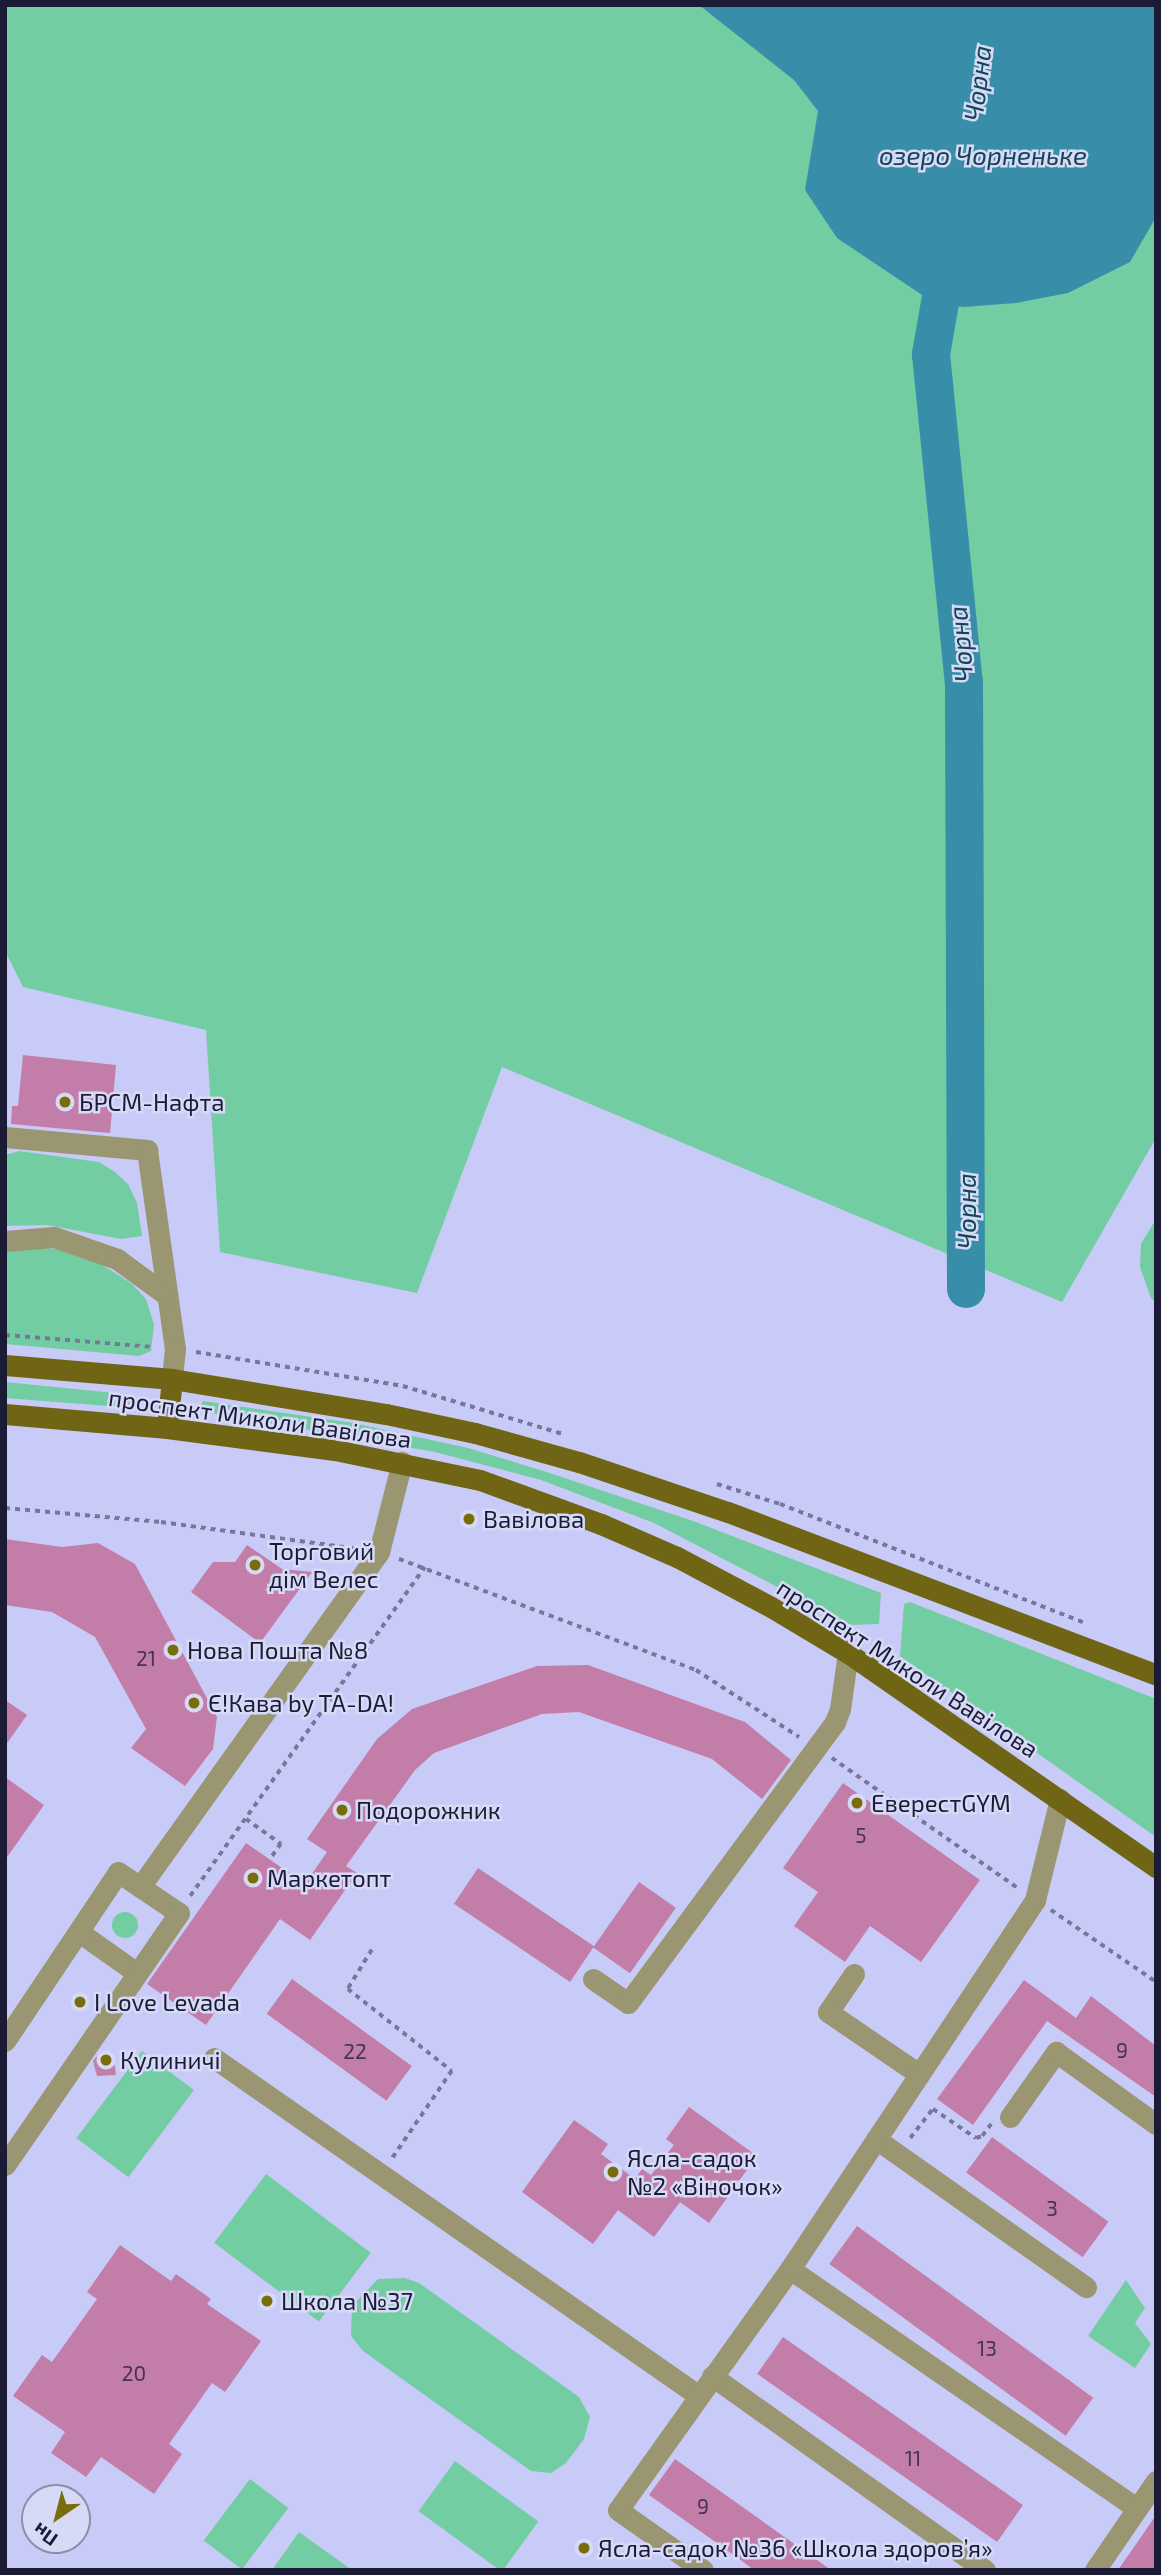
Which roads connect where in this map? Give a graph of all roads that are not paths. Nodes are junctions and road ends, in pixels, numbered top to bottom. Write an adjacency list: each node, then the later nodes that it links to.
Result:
1 (5, 1137): 3 (street)
2 (5, 1241): 3 (street)
3 (165, 1294): 5 (street)
4 (5, 1365): 5 (main road, проспект Миколи Вавілова)
5 (172, 1379): 7 (main road); 10 (main road, проспект Миколи Вавілова)
6 (5, 1414): 7 (main road, проспект Миколи Вавілова)
7 (167, 1428): 8 (main road, проспект Миколи Вавілова)
8 (402, 1462): 9 (main road, проспект Миколи Вавілова); 13 (street)
9 (848, 1653): 11 (main road, проспект Миколи Вавілова); 17 (street)
10 (1156, 1675)
11 (1060, 1799): 12 (main road, проспект Миколи Вавілова); 20 (street)
12 (1156, 1867)
13 (140, 1887): 14 (street); 15 (street)
14 (79, 1932): 15 (street); 18 (street)
15 (137, 1973): 24 (street)
16 (854, 1974): 20 (street)
17 (593, 1979)
18 (5, 2041)
19 (214, 2058): 28 (street)
20 (919, 2074): 23 (street)
21 (1010, 2117): 22 (street)
22 (1156, 2124)
23 (876, 2138): 25 (street); 26 (street)
24 (5, 2165)
25 (790, 2269): 27 (street); 30 (street)
26 (1086, 2287)
27 (712, 2376): 28 (street); 32 (street)
28 (699, 2396): 31 (street)
29 (1156, 2480): 30 (street)
30 (1137, 2508): 33 (street)
31 (703, 2570)
32 (985, 2570)
33 (1095, 2570)

